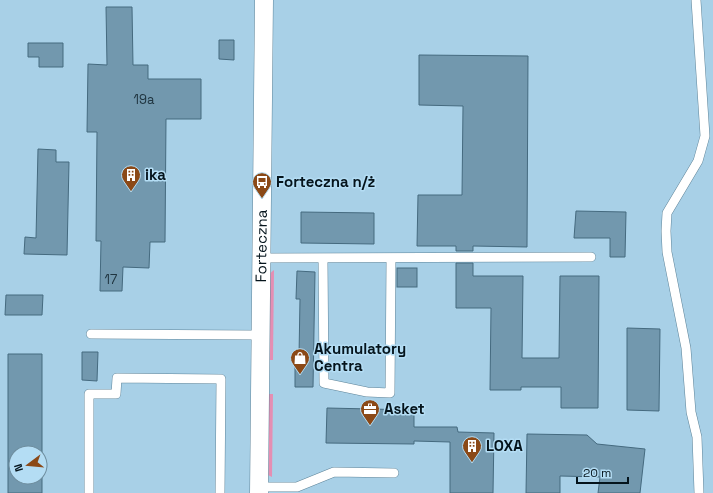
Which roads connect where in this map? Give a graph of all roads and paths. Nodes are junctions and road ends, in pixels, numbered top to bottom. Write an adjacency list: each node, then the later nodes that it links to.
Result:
1 (264, 0): 4 (street, Forteczna)
2 (696, 0): 13 (lane)
3 (591, 257): 6 (lane)
4 (261, 258): 5 (lane); 8 (street, Forteczna)
5 (323, 259): 6 (lane); 6 (lane)
6 (391, 259)
7 (91, 334): 8 (lane)
8 (260, 335): 10 (street, Forteczna)
9 (394, 473): 10 (lane)
10 (259, 490)
11 (88, 493): 12 (lane)
12 (220, 493)
13 (699, 493)

